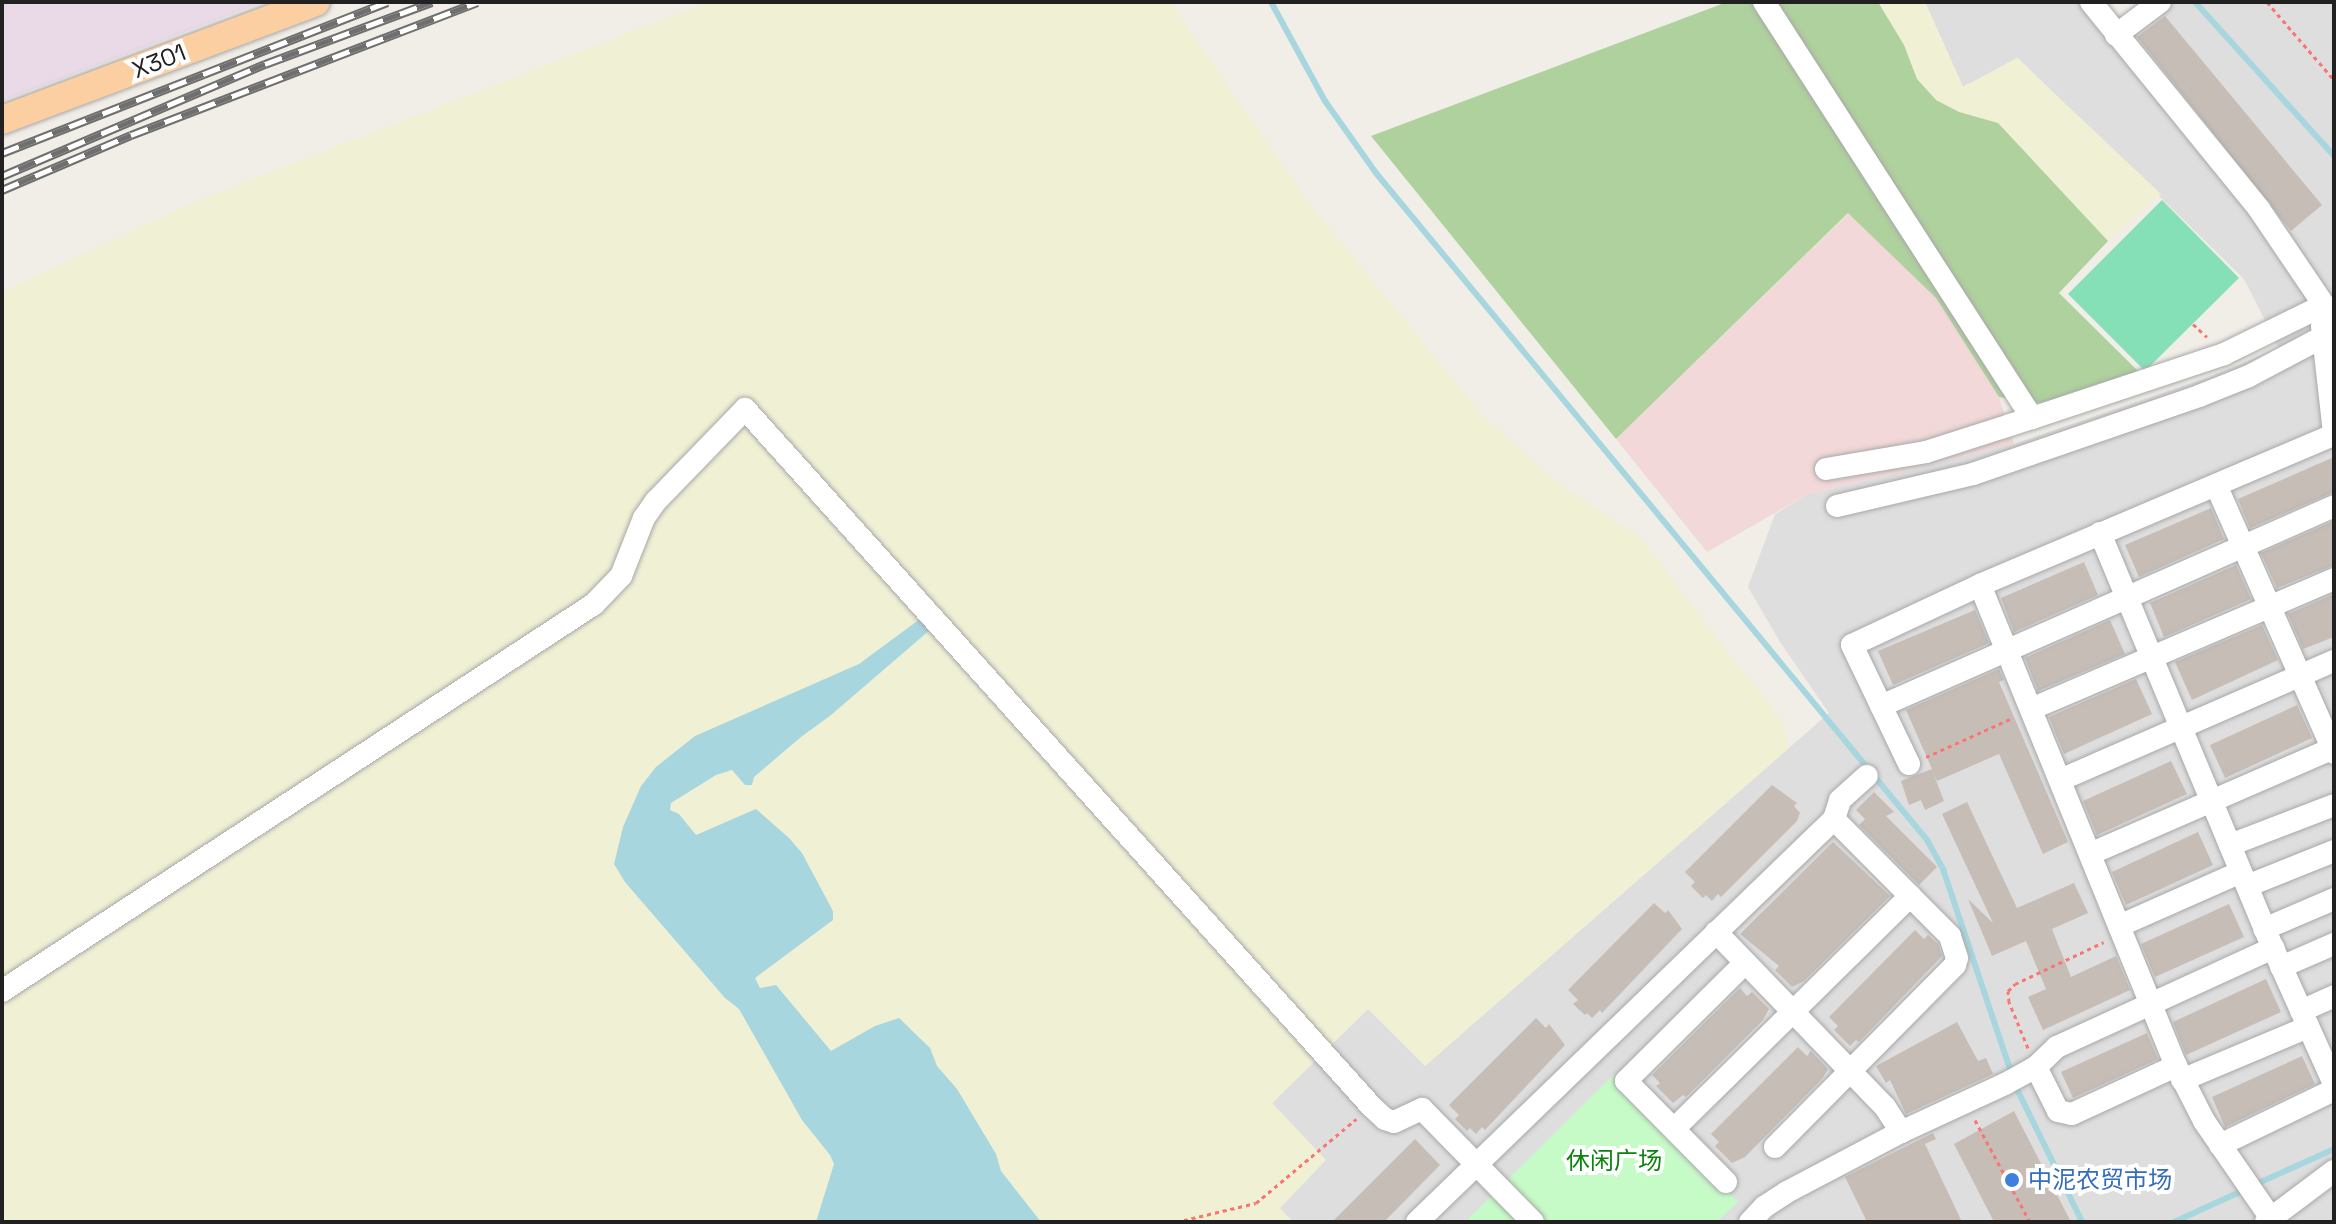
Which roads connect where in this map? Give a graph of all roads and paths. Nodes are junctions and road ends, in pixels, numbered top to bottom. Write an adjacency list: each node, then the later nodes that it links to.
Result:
1 (316, 2): 8 (main road, X301 / X301)
2 (1764, 2): 11 (street)
3 (2091, 2): 6 (street)
4 (2160, 2): 6 (street)
5 (2267, 2): 7 (path)
6 (2116, 35): 9 (street)
7 (2334, 80)
8 (2, 120)
9 (2329, 309): 10 (street); 11 (street)
10 (2321, 338): 12 (street); 15 (street)
11 (2032, 418): 13 (street)
12 (2334, 434): 14 (street)
13 (1826, 469)
14 (2216, 485): 17 (street); 18 (street)
15 (1837, 506)
16 (2334, 506): 18 (street)
17 (2100, 533): 20 (street); 21 (street)
18 (2244, 547): 21 (street); 22 (street)
19 (2334, 579): 22 (street)
20 (1980, 585): 23 (street); 27 (street)
21 (2127, 596): 23 (street); 24 (street)
22 (2270, 607): 24 (street); 26 (street)
23 (2007, 649): 27 (street); 28 (street)
24 (2152, 657): 28 (street); 29 (street)
25 (2334, 661): 26 (street)
26 (2300, 676): 29 (street); 30 (street)
27 (1881, 706): 31 (street)
28 (2031, 709): 31 (path); 33 (street)
29 (2181, 727): 33 (street); 34 (street)
30 (2333, 750): 34 (street)
31 (1909, 764)
32 (1867, 776): 36 (street)
33 (2060, 780): 39 (street)
34 (2211, 800): 37 (street); 39 (street)
35 (2334, 805): 37 (street)
36 (1834, 819): 41 (street); 44 (street)
37 (2230, 845): 40 (street)
38 (2334, 851): 40 (street)
39 (2090, 854): 43 (street)
40 (2244, 879): 43 (street); 46 (street)
41 (1910, 896): 51 (street); 53 (street)
42 (2334, 899): 46 (street)
43 (2120, 930): 50 (street); 55 (path)
44 (1716, 932): 47 (street); 63 (street)
45 (2334, 944): 46 (street)
46 (2273, 948): 50 (street); 52 (street)
47 (1745, 963): 51 (street); 59 (street)
48 (2, 991): 58 (street)
49 (2334, 996): 52 (street)
50 (2150, 1005): 54 (street); 55 (street)
51 (1793, 1010): 53 (street); 59 (street)
52 (2304, 1019): 54 (street); 56 (street)
53 (1852, 1070): 60 (street); 62 (street)
54 (2179, 1073): 55 (street); 61 (street)
55 (2021, 1074): 57 (street)
56 (2333, 1082): 61 (street)
57 (1967, 1104): 60 (street); 71 (path)
58 (1371, 1106): 63 (street); 67 (path)
59 (1674, 1129): 65 (street)
60 (1901, 1132): 70 (street)
61 (2220, 1145): 66 (street)
62 (1775, 1147)
63 (1475, 1165): 68 (street); 69 (street)
64 (2334, 1171): 66 (street)
65 (1726, 1182)
66 (2268, 1220)
67 (1176, 1222)
68 (1417, 1222)
69 (1533, 1222)
70 (1750, 1222)
71 (2030, 1222)

